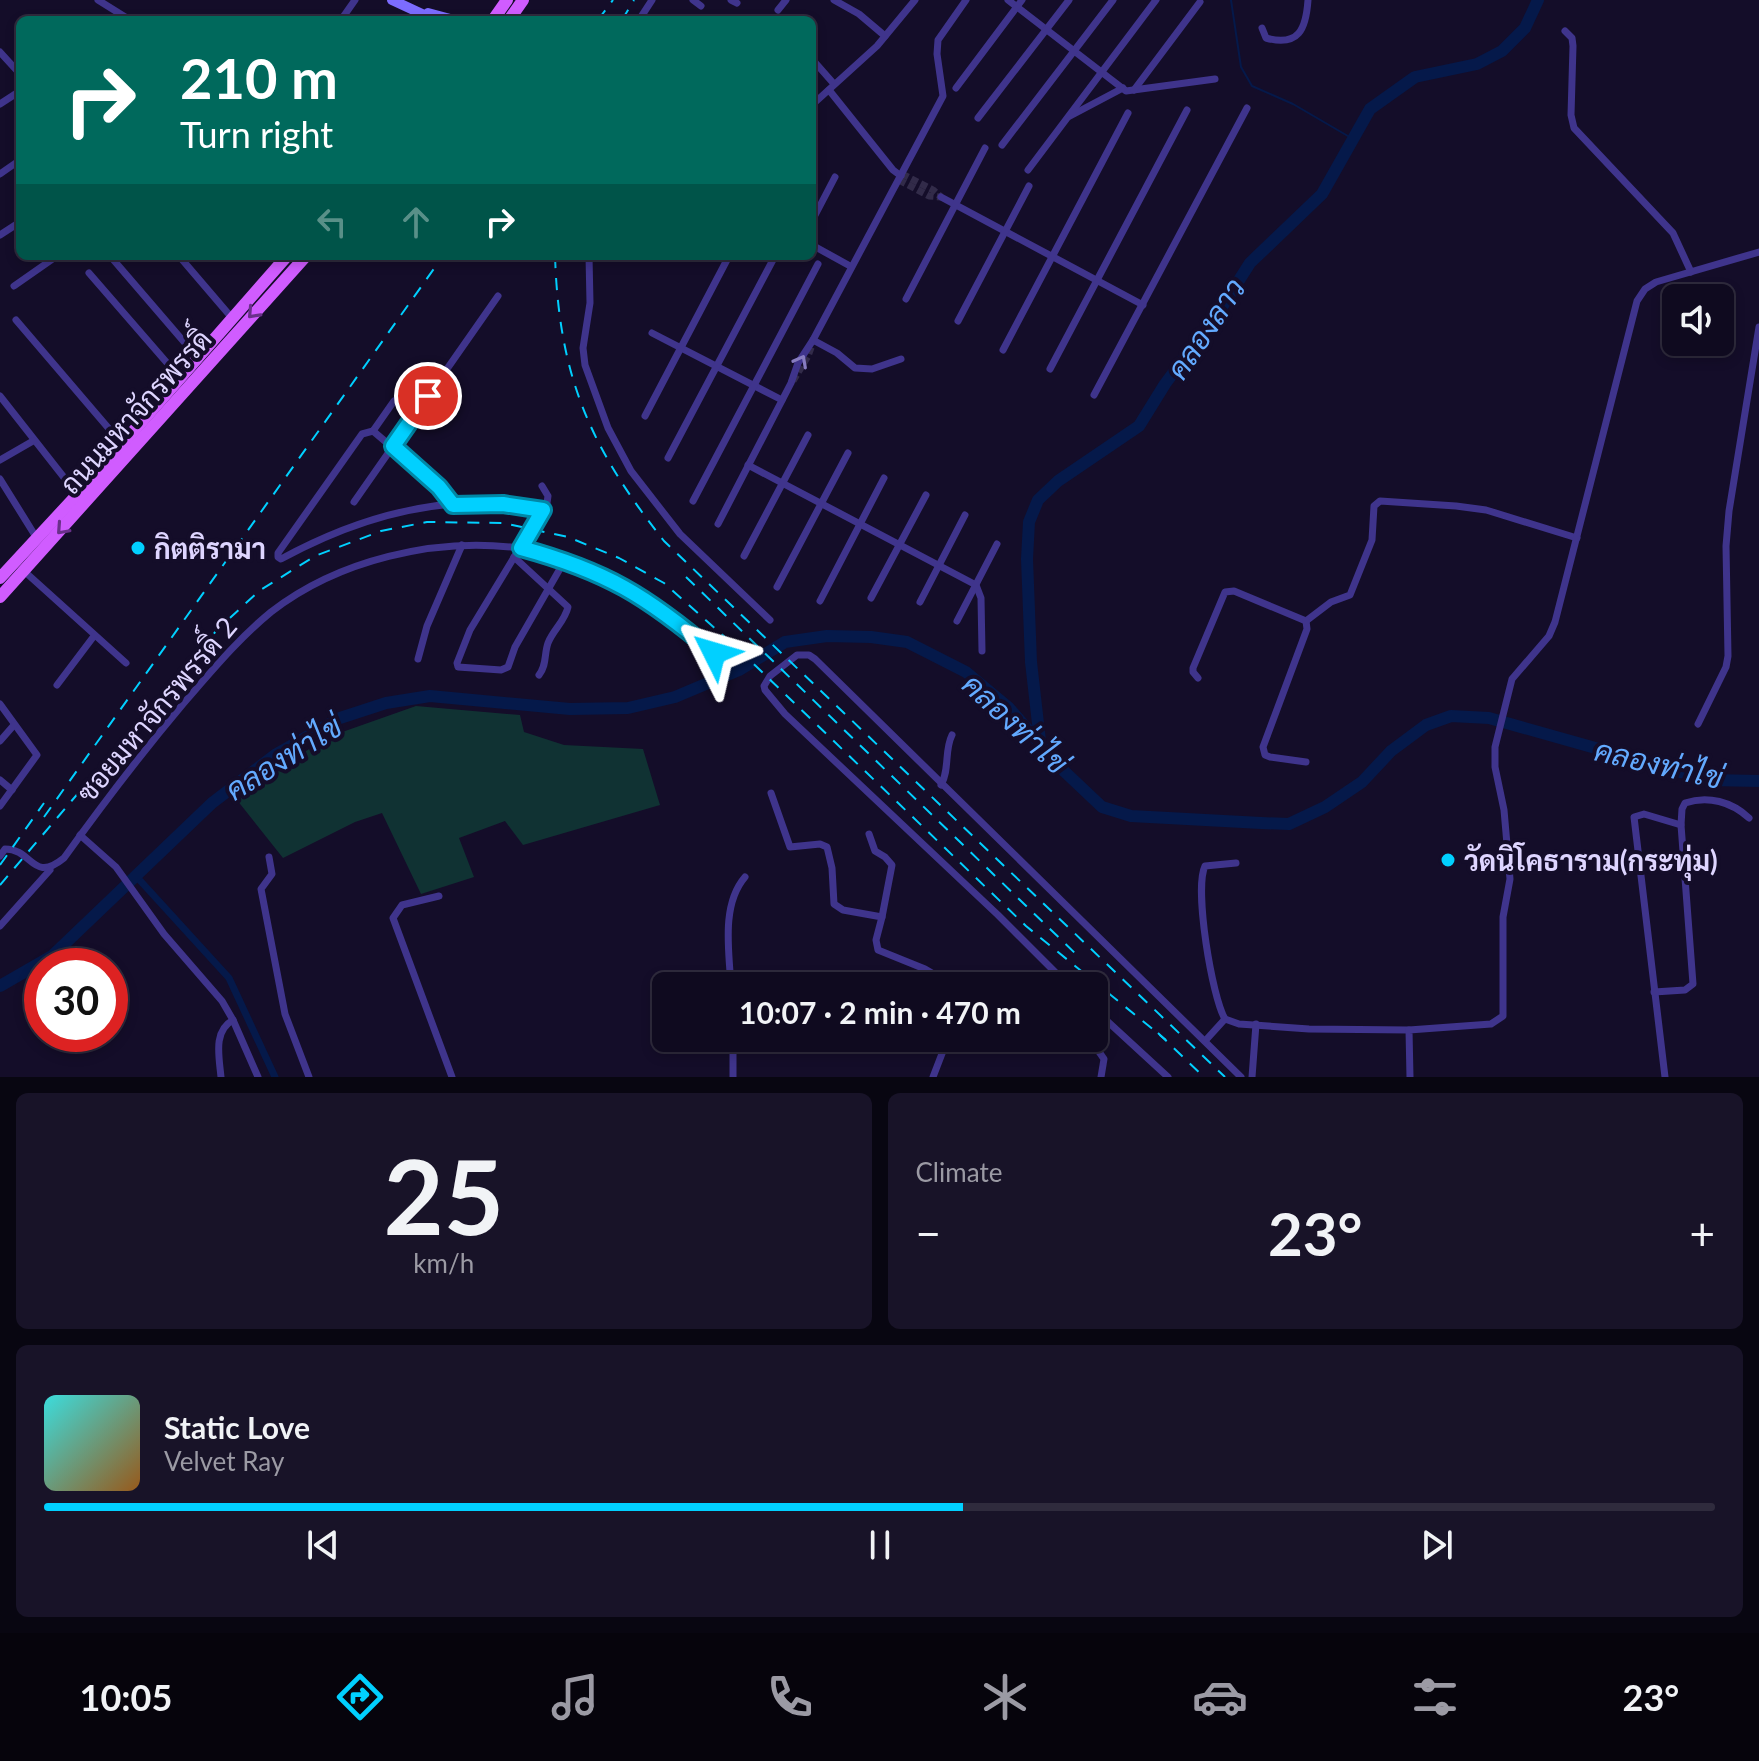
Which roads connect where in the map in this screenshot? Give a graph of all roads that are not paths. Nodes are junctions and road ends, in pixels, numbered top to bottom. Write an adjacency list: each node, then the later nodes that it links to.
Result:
1 (98, 0): 18 (street)
2 (392, 0): 17 (street)
3 (693, 0): 15 (street)
4 (786, 0): 16 (street)
5 (834, 0): 24 (street)
6 (915, 0): 24 (street)
7 (966, 0): 44 (street)
8 (1008, 0): 14 (street)
9 (1069, 0): 22 (street)
10 (1113, 0): 25 (street)
11 (1156, 0): 29 (street)
12 (1308, 0): 21 (street)
13 (1200, 2): 34 (street)
14 (1020, 3): 22 (street); 32 (street)
15 (701, 6)
16 (778, 10)
17 (422, 12): 19 (street); 20 (street)
18 (124, 16)
19 (428, 16)
20 (438, 16)
21 (1262, 28)
22 (1046, 29): 25 (street); 40 (street)
23 (1565, 31): 64 (street)
24 (885, 36): 31 (street)
25 (1075, 50): 29 (street); 41 (street)
26 (0, 52): 28 (street)
27 (816, 65): 31 (street)
28 (16, 70)
29 (1103, 72): 33 (street); 39 (street)
30 (1215, 79): 34 (street)
31 (831, 87): 35 (street); 44 (street)
32 (956, 88)
33 (1123, 88): 34 (street); 39 (street)
34 (1133, 92)
35 (816, 101)
36 (1247, 108): 70 (street)
37 (1187, 110): 66 (street)
38 (1128, 113): 53 (street)
39 (1069, 117): 43 (street)
40 (978, 118)
41 (1002, 145)
42 (985, 148): 48 (street)
43 (1028, 170)
44 (901, 176): 63 (street)
45 (835, 177): 49 (street)
46 (1029, 186): 50 (street)
47 (941, 197): 48 (street)
48 (955, 205): 50 (street); 69 (street)
49 (816, 213)
50 (1005, 231): 53 (street); 73 (street)
51 (816, 247): 63 (street)
52 (1759, 252): 64 (street)
53 (1053, 257): 66 (street); 78 (street)
54 (51, 260): 67 (street)
55 (114, 260): 79 (street)
56 (182, 260): 71 (street)
57 (283, 260): 71 (main road, ถนนมหาจักรพรรดิ์)
58 (302, 260): 85 (main road, ถนนมหาจักรพรรดิ์, one-way to 85)
59 (589, 260): 133 (street)
60 (727, 260): 77 (street)
61 (773, 260): 81 (street)
62 (818, 264): 84 (street)
63 (850, 266): 76 (street)
64 (1691, 272): 115 (street)
65 (89, 273): 83 (street)
66 (1097, 280): 70 (street); 82 (street)
67 (14, 286)
68 (498, 296): 95 (street)
69 (906, 299)
70 (1143, 305): 86 (street)
71 (232, 318): 79 (main road, ถนนมหาจักรพรรดิ์)
72 (16, 320): 94 (street)
73 (958, 321)
74 (1759, 327): 145 (street)
75 (652, 333): 77 (street)
76 (813, 340): 80 (street); 88 (street, one-way to 76)
77 (681, 348): 81 (street); 90 (street)
78 (1003, 350)
79 (197, 357): 83 (main road, ถนนมหาจักรพรรดิ์)
80 (901, 359)
81 (717, 367): 84 (street); 97 (street)
82 (1050, 369)
83 (181, 379): 85 (street); 94 (main road, ถนนมหาจักรพรรดิ์)
84 (755, 386): 88 (street); 106 (street)
85 (187, 393): 124 (main road, ถนนมหาจักรพรรดิ์, one-way to 124)
86 (1094, 395)
87 (0, 396): 93 (street)
88 (782, 400): 99 (street)
89 (394, 401): 91 (street)
90 (645, 416)
91 (373, 431): 95 (street); 109 (street)
92 (808, 435): 102 (street)
93 (33, 441): 98 (street); 104 (street)
94 (122, 444): 104 (main road, ถนนมหาจักรพรรดิ์)
95 (393, 446): 107 (street); 109 (street)
96 (848, 453): 108 (street)
97 (668, 458)
98 (0, 460)
99 (748, 465): 102 (street); 112 (street)
100 (884, 478): 113 (street)
101 (0, 479): 114 (street)
102 (782, 483): 108 (street); 120 (street)
103 (542, 486): 110 (street)
104 (77, 494): 114 (main road, ถนนมหาจักรพรรดิ์)
105 (926, 495): 118 (street)
106 (693, 501)
107 (354, 502)
108 (821, 503): 113 (street); 128 (street)
109 (453, 505): 110 (street)
110 (543, 510): 119 (street)
111 (965, 515): 123 (street)
112 (718, 524)
113 (859, 524): 118 (street); 131 (street)
114 (36, 537): 125 (main road, ถนนมหาจักรพรรดิ์)
115 (1577, 538): 135 (street); 175 (street)
116 (997, 544): 126 (street)
117 (462, 545): 119 (street, ซอยมหาจักรพรรดิ์ 2); 139 (street); 158 (street, ซอยมหาจักรพรรดิ์ 2)
118 (899, 545): 123 (street); 130 (street)
119 (521, 548): 121 (street); 122 (street, ซอยมหาจักรพรรดิ์ 2)
120 (744, 556)
121 (514, 557): 127 (street); 127 (street)
122 (565, 560): 127 (street); 138 (street, ซอยมหาจักรพรรดิ์ 2)
123 (938, 565): 126 (street); 132 (street)
124 (24, 571): 129 (main road, ถนนมหาจักรพรรดิ์); 136 (street)
125 (0, 578)
126 (976, 585): 134 (street); 137 (street)
127 (549, 587): 141 (street)
128 (777, 587)
129 (0, 597)
130 (871, 598)
131 (820, 601)
132 (920, 602)
133 (770, 620)
134 (957, 621)
135 (1306, 621): 142 (street); 149 (street)
136 (94, 636): 140 (street); 143 (street)
137 (982, 651)
138 (714, 653)
139 (418, 659)
140 (126, 663)
141 (539, 675)
142 (1198, 678)
143 (57, 685)
144 (0, 704): 146 (street)
145 (1698, 724)
146 (14, 725): 148 (street); 152 (street)
147 (952, 735): 151 (street)
148 (0, 741)
149 (1306, 762)
150 (0, 780): 152 (street)
151 (941, 785): 169 (street); 176 (street)
152 (12, 790): 154 (street)
153 (771, 793): 165 (street)
154 (0, 806)
155 (1749, 818): 156 (street)
156 (1681, 825): 170 (street); 170 (street)
157 (869, 834): 165 (street)
158 (80, 835): 162 (street, ซอยมหาจักรพรรดิ์ 2); 172 (street)
159 (0, 856): 162 (street)
160 (269, 857): 182 (street)
161 (1236, 863): 171 (street)
162 (52, 868): 166 (street, ซอยมหาจักรพรรดิ์ 2)
163 (745, 877): 167 (street)
164 (439, 896): 183 (street)
165 (882, 917): 168 (street)
166 (0, 926)
167 (731, 972)
168 (930, 972)
169 (1055, 972)
170 (1654, 992): 191 (street)
171 (1225, 1019): 174 (street); 176 (street)
172 (233, 1020): 180 (street); 181 (street)
173 (1108, 1022): 187 (street)
174 (1256, 1024): 175 (street); 189 (street)
175 (1409, 1030): 190 (street)
176 (1205, 1041): 188 (street)
177 (733, 1052): 184 (street)
178 (943, 1052): 185 (street)
179 (1099, 1052): 186 (street)
180 (221, 1077)
181 (258, 1077)
182 (309, 1077)
183 (452, 1077)
184 (733, 1077)
185 (933, 1077)
186 (1101, 1077)
187 (1168, 1077)
188 (1241, 1077)
189 (1252, 1077)
190 (1410, 1077)
191 (1665, 1077)

